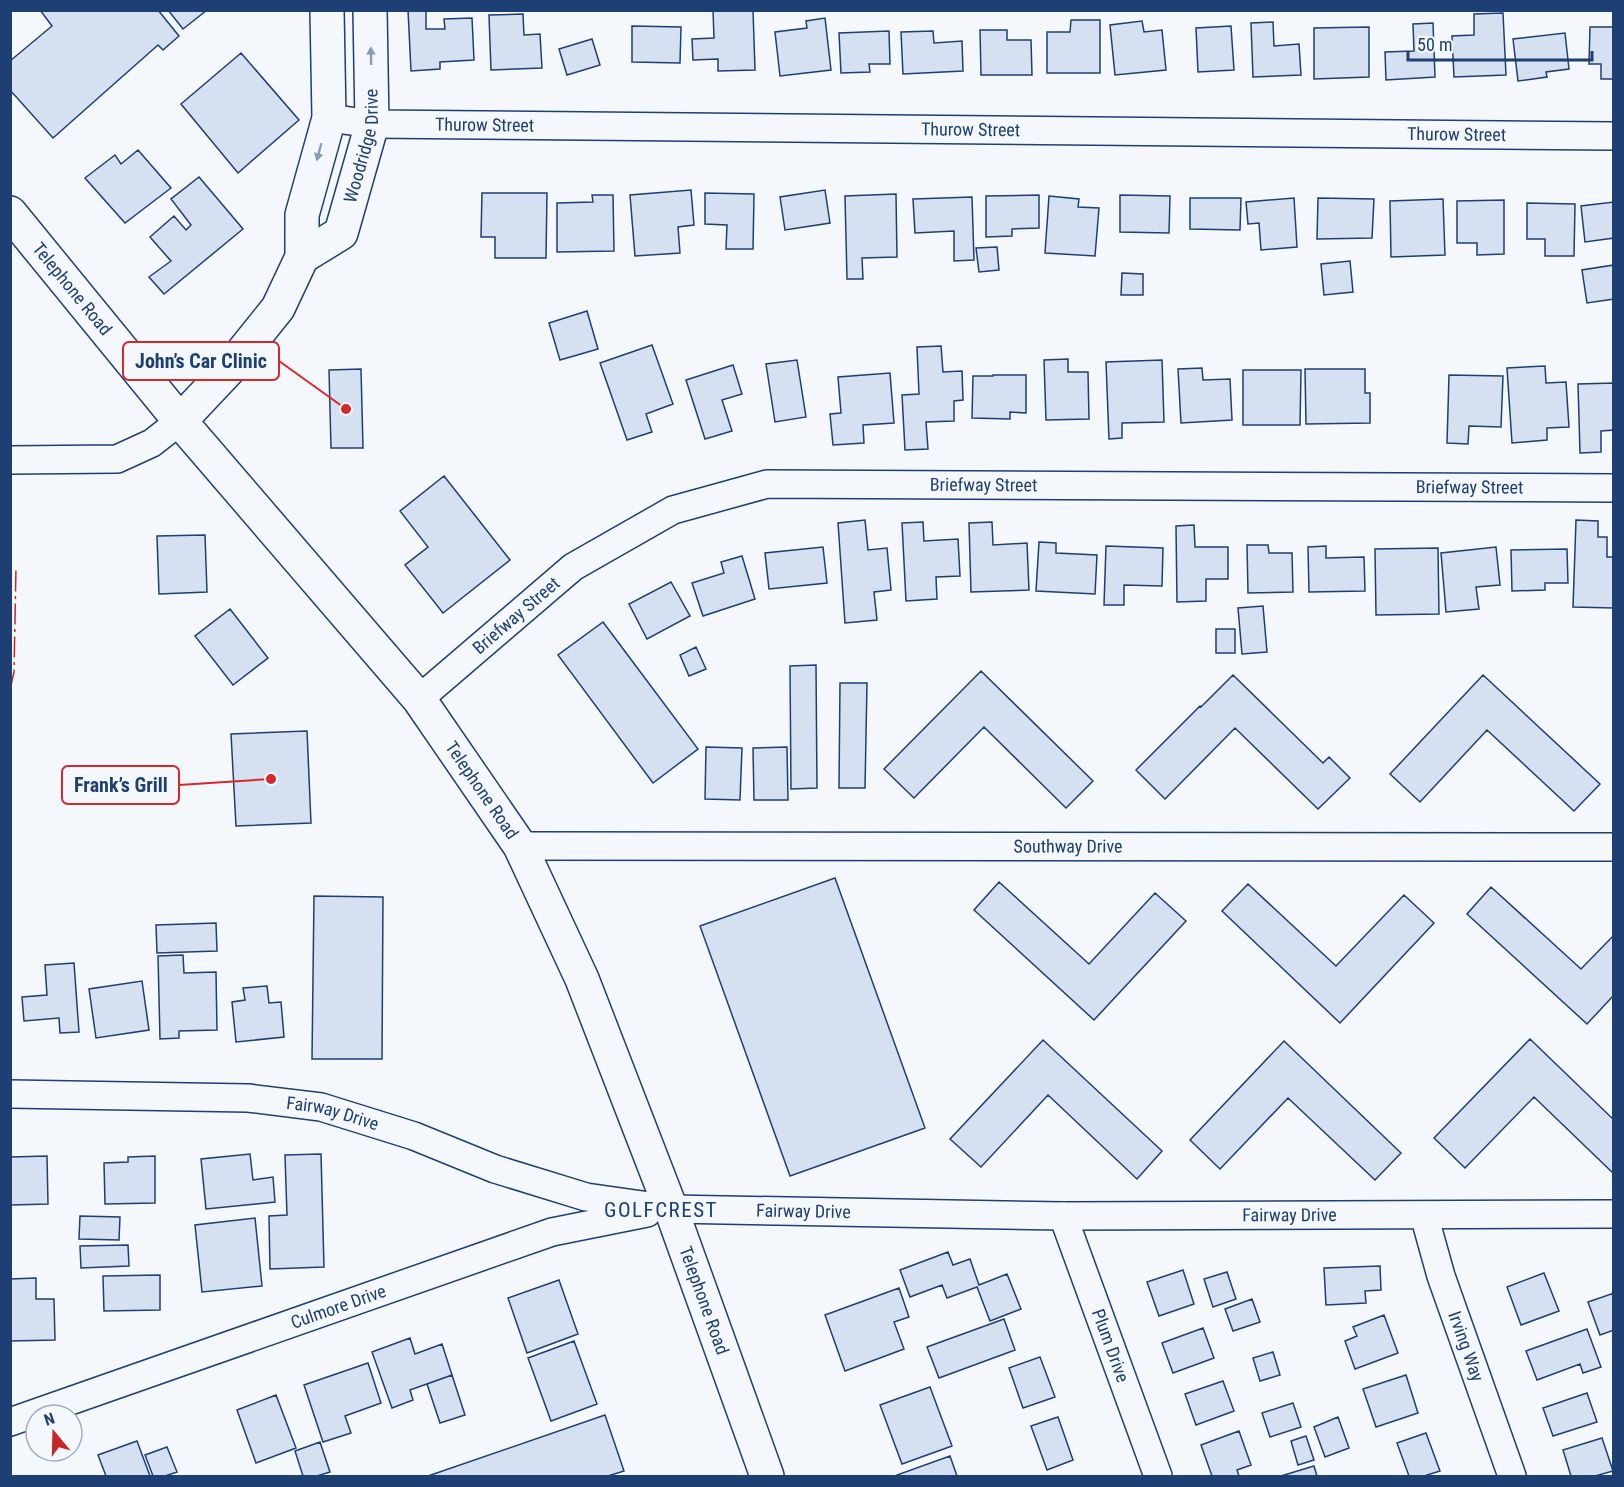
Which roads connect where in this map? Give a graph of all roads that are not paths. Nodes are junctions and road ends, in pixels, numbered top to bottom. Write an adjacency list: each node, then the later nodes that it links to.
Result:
1 (327, 10): 3 (main road, Woodridge Drive)
2 (370, 10): 4 (main road, Woodridge Drive, one-way to 2)
3 (328, 118): 4 (street, Thurow Street); 7 (main road, Woodridge Drive, one-way to 7)
4 (372, 124): 5 (street, Thurow Street); 7 (main road, Woodridge Drive)
5 (1614, 136)
6 (10, 213): 8 (main road, Telephone Road)
7 (302, 257): 8 (main road, Woodridge Drive)
8 (180, 421): 9 (street); 11 (main road, Telephone Road)
9 (10, 460)
10 (1614, 488): 11 (street, Briefway Street)
11 (419, 699): 12 (main road, Telephone Road)
12 (520, 846): 13 (street, Southway Drive); 15 (main road, Telephone Road)
13 (1614, 847)
14 (10, 1094): 15 (street, Fairway Drive)
15 (671, 1209): 18 (street, Fairway Drive); 19 (street, Culmore Drive); 20 (main road, Telephone Road)
16 (1614, 1214): 17 (street, Fairway Drive)
17 (1424, 1215): 18 (street, Fairway Drive); 22 (street, Irving Way)
18 (1063, 1216): 21 (street, Plum Drive)
19 (10, 1422)
20 (767, 1476)
21 (1158, 1476)
22 (1512, 1476)

